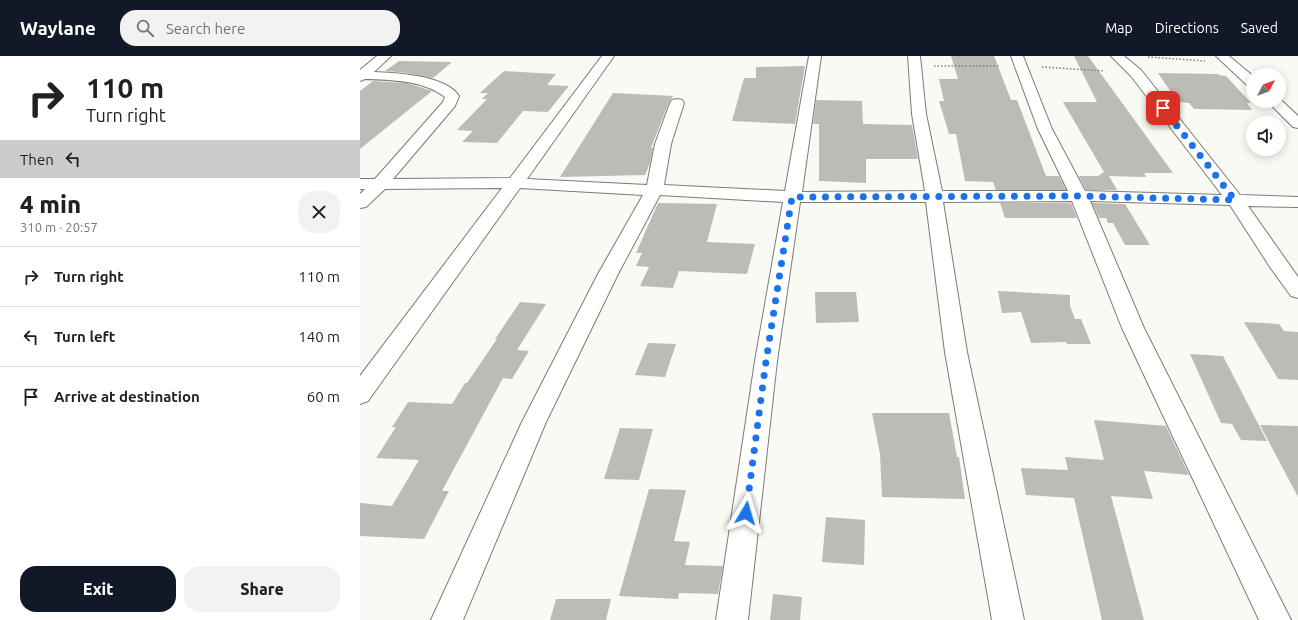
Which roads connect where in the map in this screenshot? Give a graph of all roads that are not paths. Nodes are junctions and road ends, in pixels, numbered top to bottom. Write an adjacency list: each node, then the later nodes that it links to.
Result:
1 (385, 56): 8 (street)
2 (608, 56): 13 (street)
3 (815, 56): 19 (street)
4 (914, 56): 17 (street)
5 (1017, 56): 18 (street)
6 (1117, 56): 20 (street)
7 (1226, 59): 9 (street)
8 (361, 76): 15 (street)
9 (1246, 77)
10 (678, 103): 16 (street)
11 (1281, 108): 12 (street)
12 (1298, 124)
13 (515, 183): 15 (street); 16 (street); 24 (street)
14 (360, 184): 15 (street)
15 (380, 184): 22 (street)
16 (655, 189): 19 (street); 25 (street)
17 (934, 196): 18 (street); 19 (street); 27 (street)
18 (1078, 196): 20 (street); 28 (street)
19 (792, 197): 26 (street)
20 (1235, 200): 21 (street); 23 (street)
21 (1298, 202)
22 (360, 203)
23 (1298, 291)
24 (360, 394)
25 (447, 620)
26 (732, 620)
27 (1008, 620)
28 (1275, 620)

